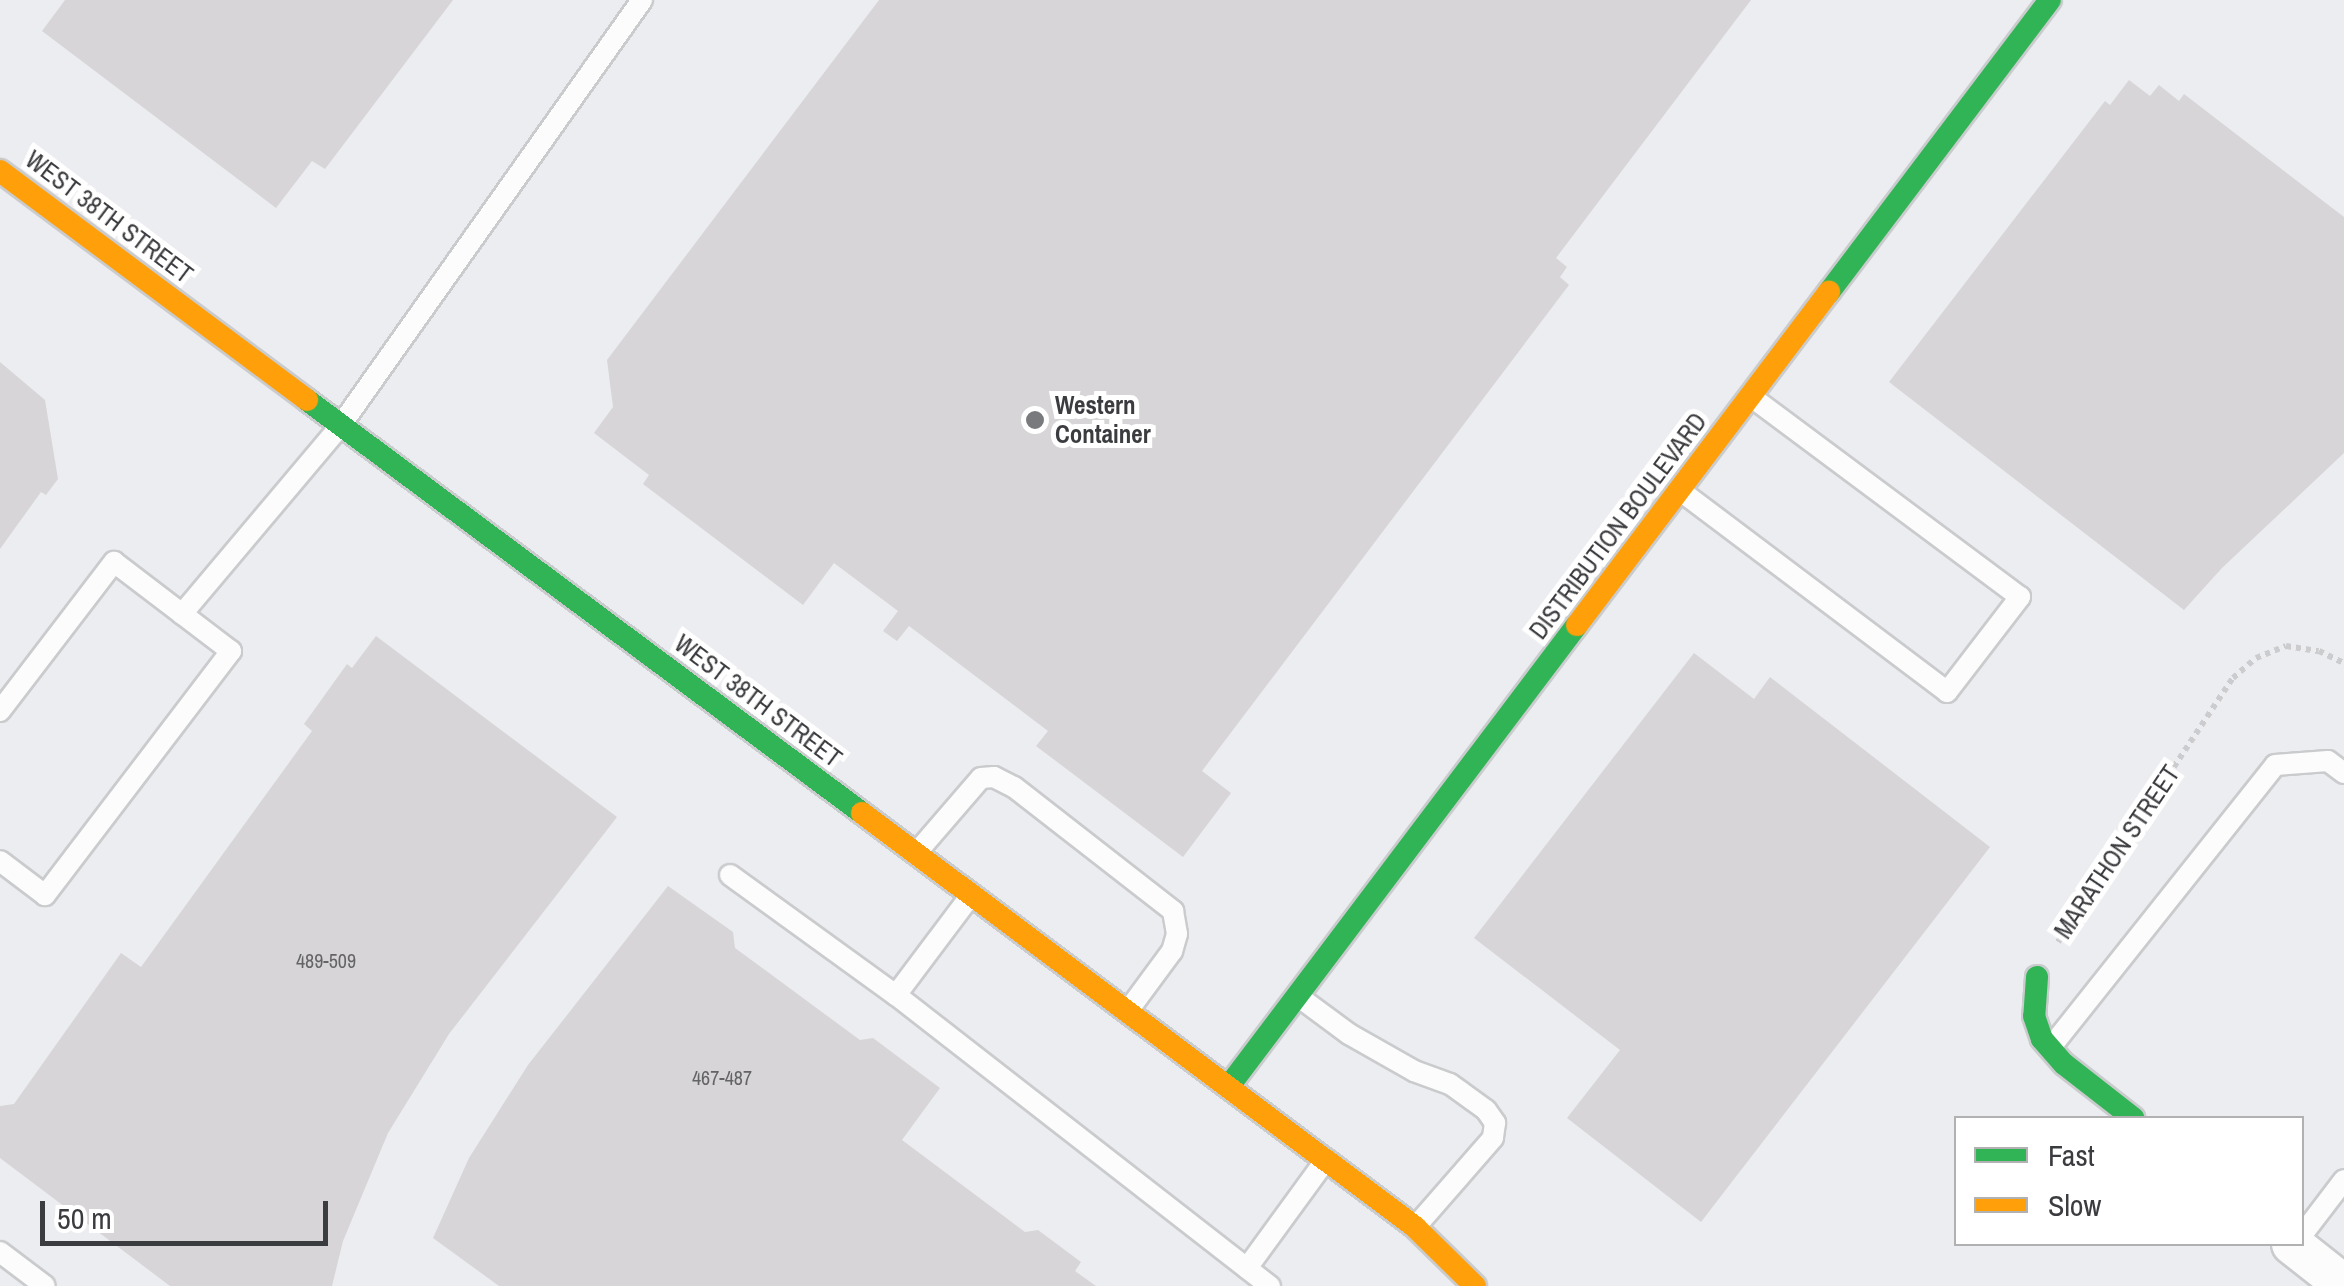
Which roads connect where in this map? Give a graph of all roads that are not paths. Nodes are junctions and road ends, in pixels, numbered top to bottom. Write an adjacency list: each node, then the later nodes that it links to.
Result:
1 (642, 0): 5 (lane)
2 (2050, 0): 4 (street, DISTRIBUTION BOULEVARD)
3 (0, 171): 5 (street, WEST 38TH STREET)
4 (1750, 396): 6 (street, DISTRIBUTION BOULEVARD); 6 (lane)
5 (341, 425): 7 (lane); 10 (street, WEST 38TH STREET)
6 (1680, 490): 16 (street, DISTRIBUTION BOULEVARD)
7 (182, 614): 8 (lane); 11 (lane)
8 (0, 712)
9 (2344, 773): 18 (lane)
10 (916, 852): 13 (street, WEST 38TH STREET); 17 (lane)
11 (0, 861)
12 (730, 875): 15 (lane)
13 (972, 893): 15 (lane); 17 (street, WEST 38TH STREET)
14 (2037, 977): 18 (street)
15 (896, 996): 27 (lane)
16 (1297, 996): 19 (street, DISTRIBUTION BOULEVARD); 23 (lane)
17 (1128, 1010): 19 (street, WEST 38TH STREET)
18 (2050, 1048): 20 (street)
19 (1229, 1086): 21 (street, WEST 38TH STREET)
20 (2131, 1116)
21 (1326, 1160): 23 (street, WEST 38TH STREET); 27 (lane)
22 (2344, 1180): 24 (lane)
23 (1415, 1227): 31 (street, WEST 38TH STREET)
24 (2304, 1232)
25 (2300, 1246): 28 (street)
26 (0, 1252): 29 (lane)
27 (1247, 1268): 30 (lane)
28 (2344, 1285)
29 (45, 1286)
30 (1270, 1286)
31 (1474, 1286)

